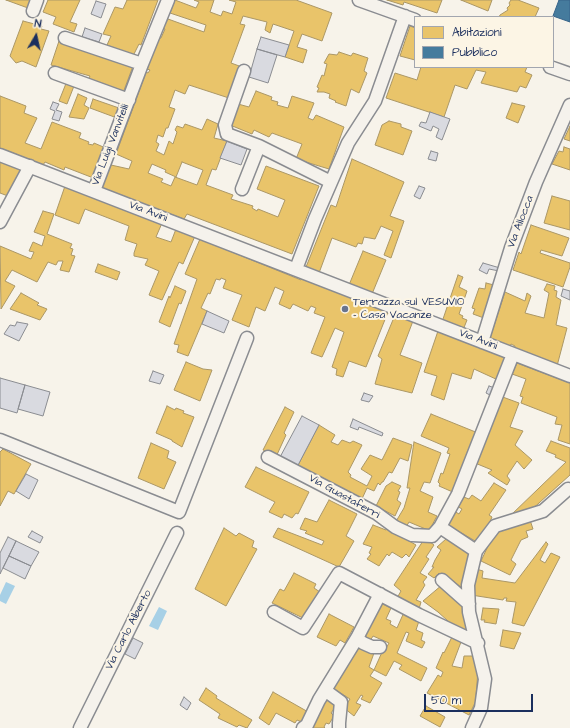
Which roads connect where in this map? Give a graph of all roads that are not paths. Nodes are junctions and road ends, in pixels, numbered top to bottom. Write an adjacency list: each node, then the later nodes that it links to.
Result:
1 (168, 0): 5 (street, Via Luigi Vanvitelli)
2 (358, 0): 3 (street)
3 (410, 18): 15 (street)
4 (65, 38): 5 (street)
5 (142, 64): 10 (street, Via Luigi Vanvitelli)
6 (553, 68): 9 (street)
7 (244, 70): 12 (street)
8 (55, 73): 10 (street, Via Luigi Vanvitelli)
9 (570, 74)
10 (129, 100): 17 (street, Via Luigi Vanvitelli)
11 (570, 105): 21 (street, Via Allocca)
12 (259, 146): 15 (street); 16 (street)
13 (0, 155): 14 (street, Via Avini)
14 (30, 166): 17 (street, Via Avini); 18 (street)
15 (331, 182): 19 (street)
16 (242, 189)
17 (94, 191): 19 (street, Via Avini)
18 (0, 222)
19 (296, 269): 21 (street, Via Avini)
20 (247, 338): 24 (street)
21 (482, 342): 22 (street, Via Avini)
22 (513, 354): 23 (street, Via Avini); 27 (street)
23 (570, 376)
24 (0, 440)
25 (268, 457): 27 (street, Via Guastaferri)
26 (568, 489): 29 (street)
27 (440, 527): 29 (street)
28 (177, 533): 38 (street, Via Carlo Alberto)
29 (476, 551): 32 (street)
30 (442, 580): 32 (street)
31 (380, 594): 33 (street); 34 (street); 35 (street)
32 (469, 604): 35 (street)
33 (274, 612)
34 (357, 638): 36 (street); 37 (street)
35 (478, 643): 41 (street)
36 (380, 647)
37 (326, 691): 39 (street); 40 (street)
38 (80, 728)
39 (303, 728)
40 (339, 728)
41 (472, 728)

